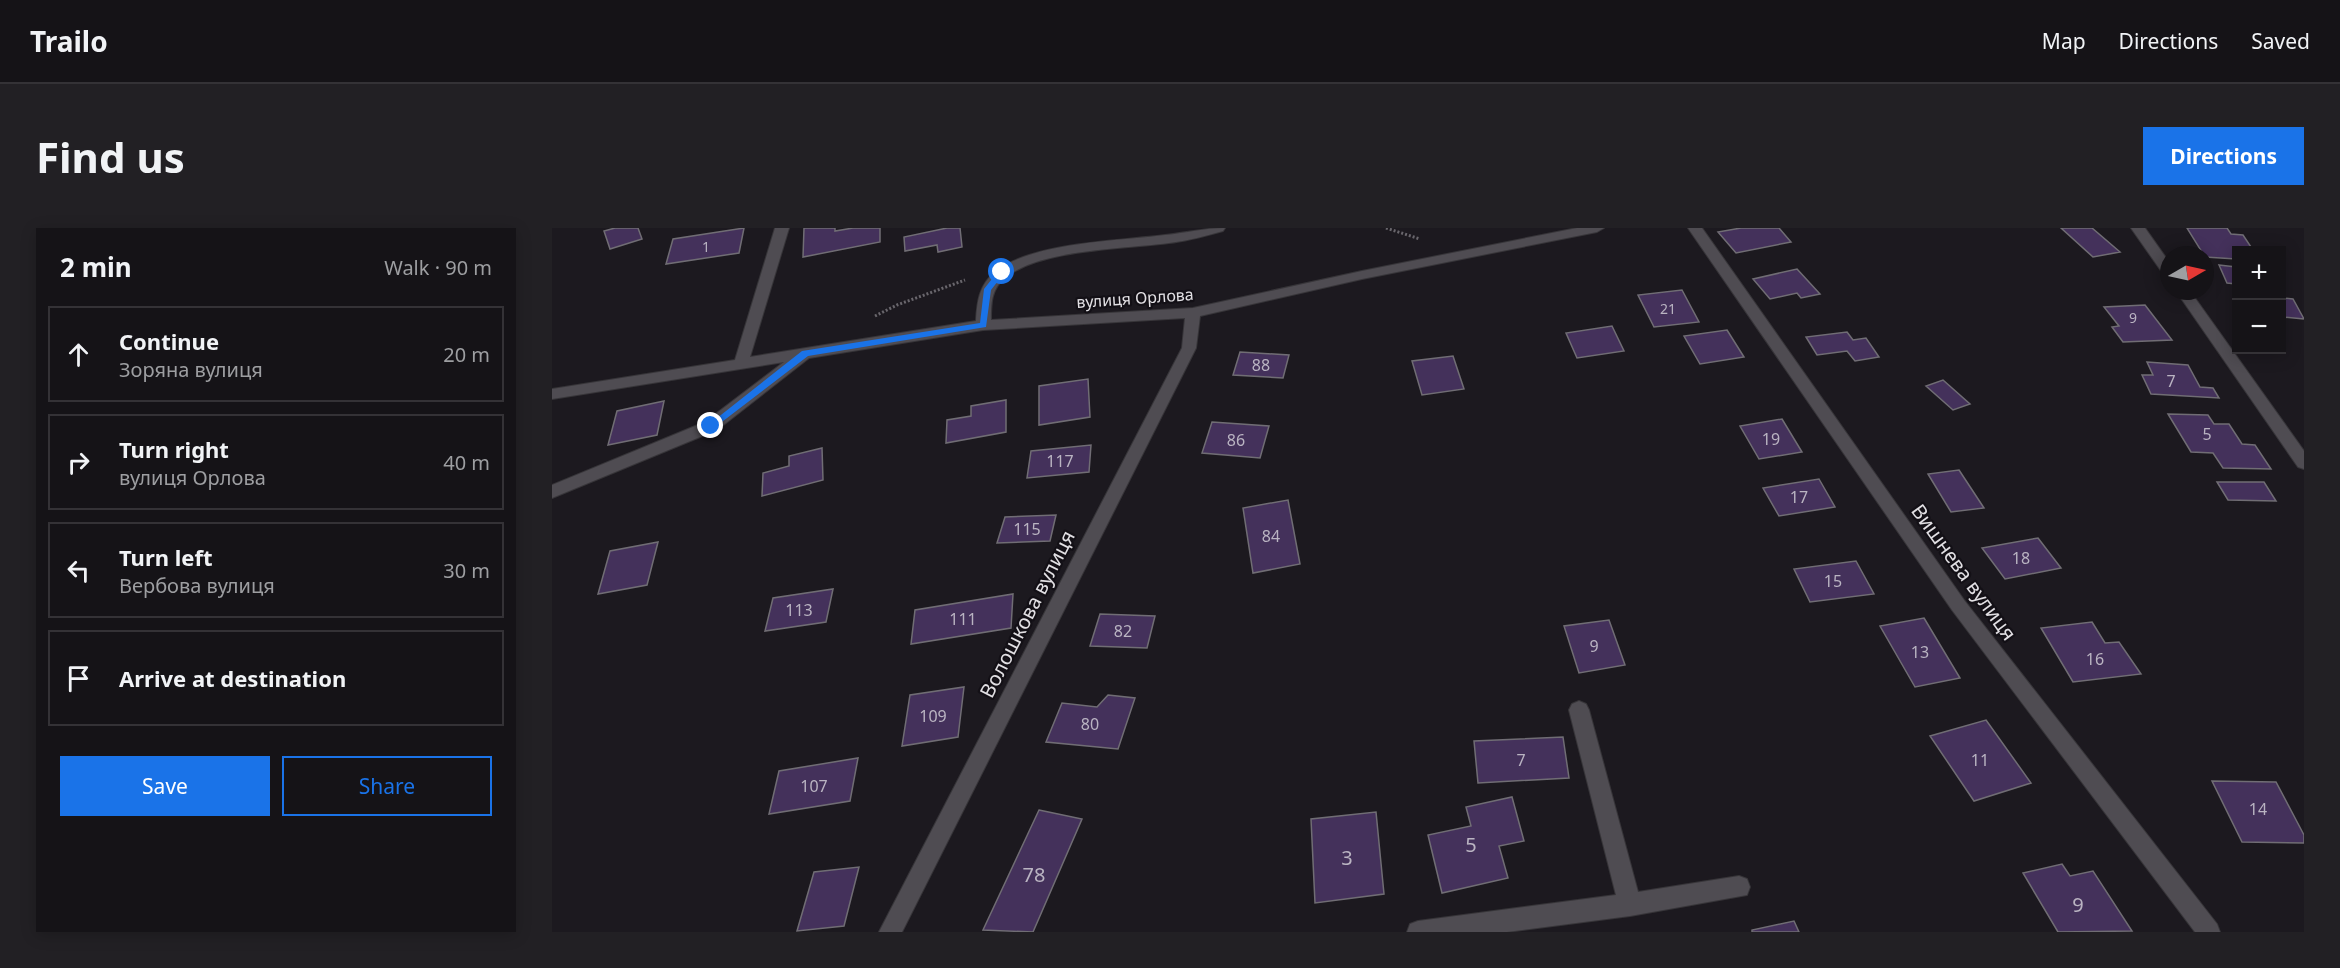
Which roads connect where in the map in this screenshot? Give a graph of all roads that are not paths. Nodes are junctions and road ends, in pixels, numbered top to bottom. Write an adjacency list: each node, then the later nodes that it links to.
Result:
1 (782, 228): 11 (street)
2 (1218, 228): 9 (street)
3 (1597, 228): 8 (street, вулиця Орлова)
4 (1695, 228): 20 (street, Вишнева вулиця)
5 (2138, 228): 6 (street)
6 (2160, 259)
7 (2188, 300): 13 (street)
8 (1193, 313): 9 (street, вулиця Орлова); 18 (street, Волошкова вулиця)
9 (983, 325): 10 (street, вулиця Орлова)
10 (805, 353): 11 (street, вулиця Орлова); 14 (street)
11 (741, 363): 12 (street, вулиця Орлова)
12 (552, 394)
13 (2304, 463)
14 (552, 492)
15 (1579, 710): 17 (street)
16 (1739, 887): 17 (street)
17 (1630, 904): 19 (street)
18 (890, 932)
19 (1418, 932)
20 (2209, 932)

